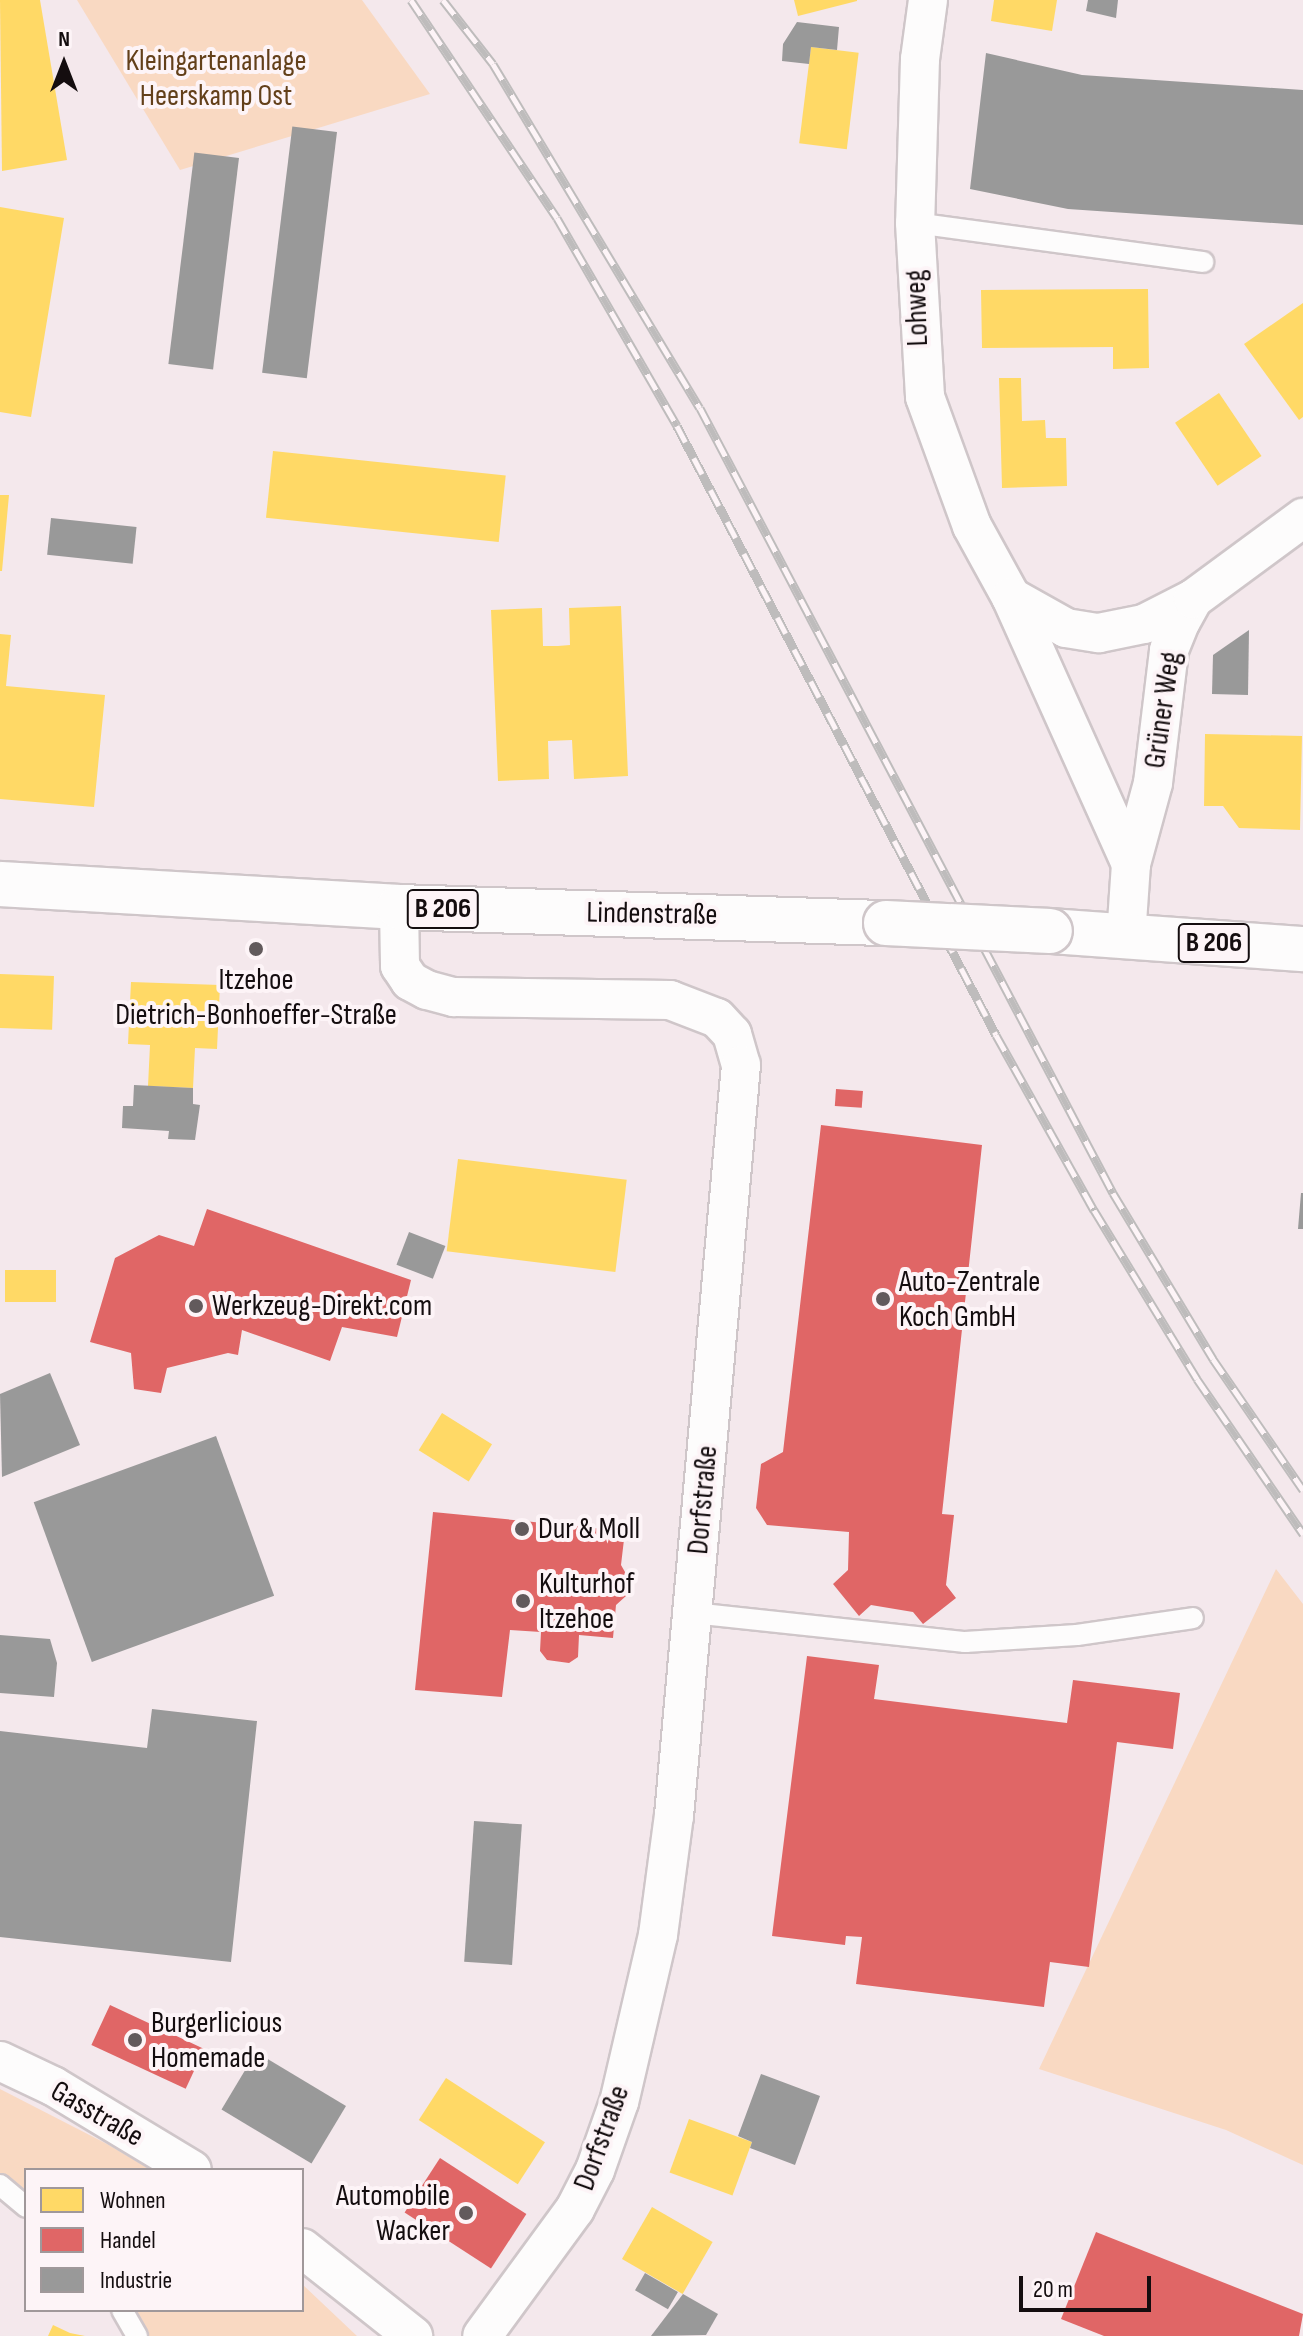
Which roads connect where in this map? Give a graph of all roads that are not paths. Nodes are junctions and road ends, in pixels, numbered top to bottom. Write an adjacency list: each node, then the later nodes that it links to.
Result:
1 (928, 0): 2 (street, Lohweg)
2 (915, 223): 3 (lane); 5 (street, Lohweg)
3 (1203, 262)
4 (1303, 518): 6 (street, Grüner Weg)
5 (1011, 597): 6 (street); 7 (street, Lohweg)
6 (1193, 599): 7 (street, Grüner Weg)
7 (1131, 864): 10 (street, Lohweg)
8 (0, 884): 9 (main road, Lindenstraße / B 206)
9 (399, 907): 10 (main road, Lindenstraße / B 206, bridge); 12 (street, Dorfstraße)
10 (1126, 937): 11 (main road, Lindenstraße / B 206)
11 (1303, 949)
12 (693, 1613): 13 (lane); 22 (street, Dorfstraße)
13 (1193, 1618)
14 (0, 2061): 15 (street, Gasstraße)
15 (189, 2168)
16 (0, 2185): 17 (lane)
17 (24, 2205)
18 (304, 2250): 21 (street)
19 (123, 2312): 20 (lane)
20 (137, 2336)
21 (413, 2336)
22 (482, 2336)

